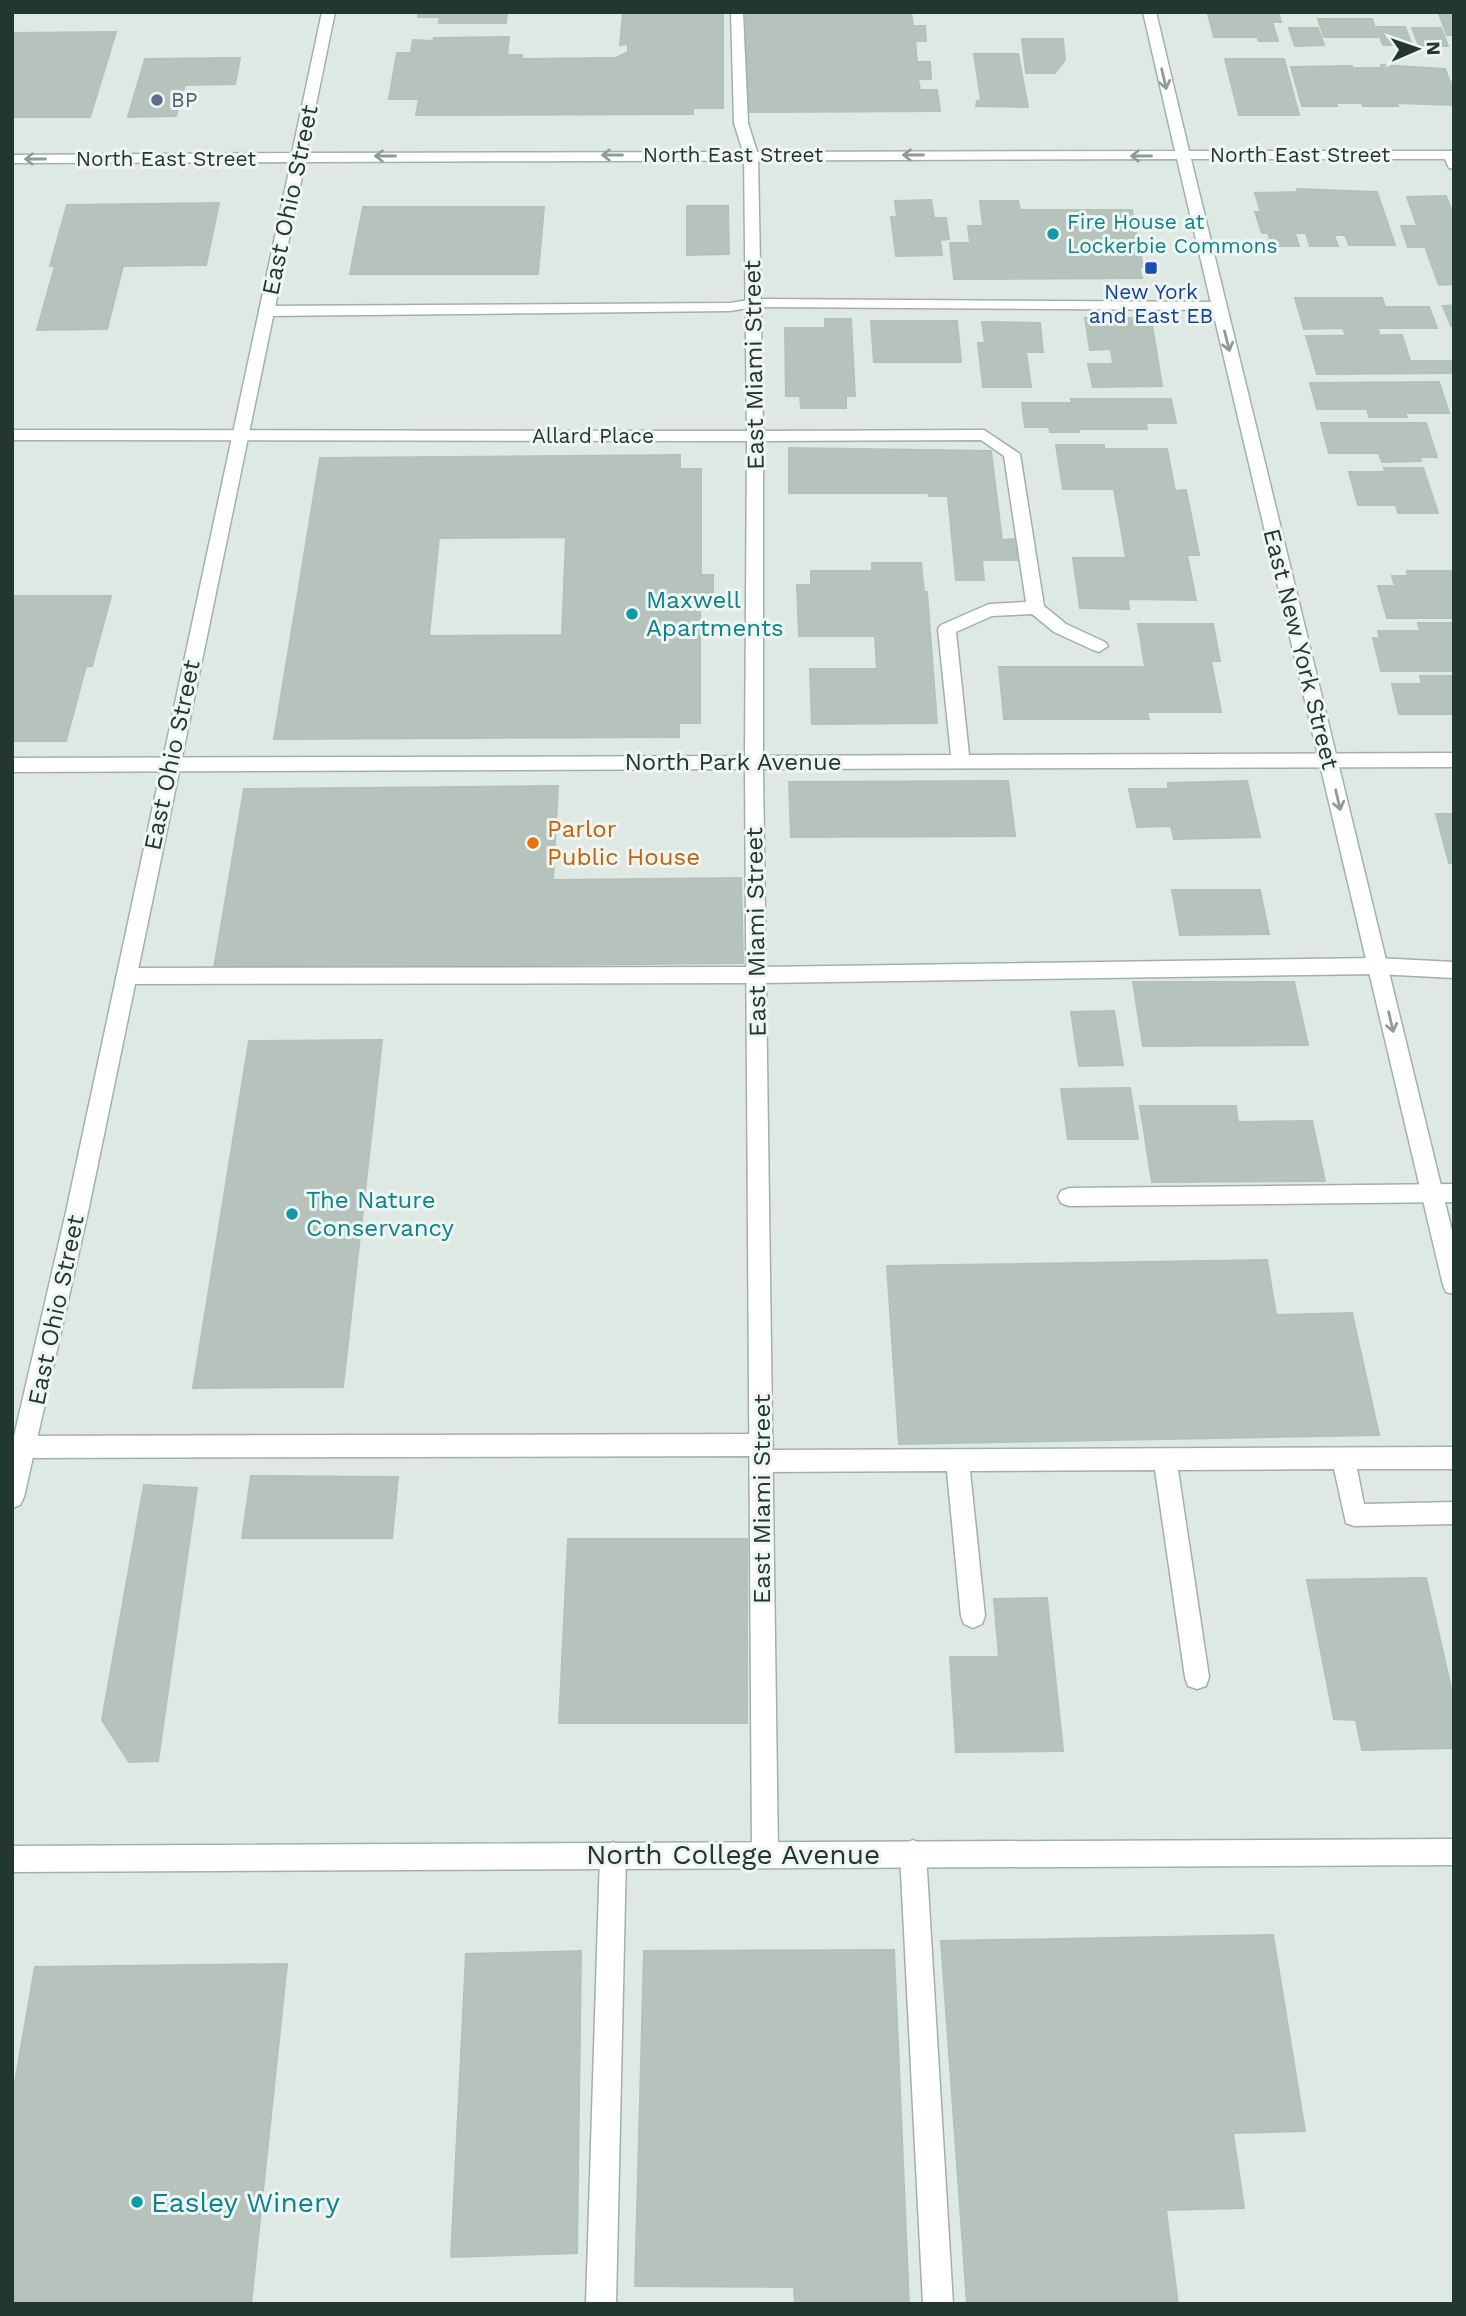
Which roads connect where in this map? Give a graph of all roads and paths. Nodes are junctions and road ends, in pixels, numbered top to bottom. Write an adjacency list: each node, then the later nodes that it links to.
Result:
1 (329, 12): 6 (main road, East Ohio Street)
2 (737, 12): 4 (main road, East Miami Street)
3 (1149, 12): 5 (main road, East New York Street, one-way to 5)
4 (751, 155): 5 (main road, North East Street, one-way to 4); 6 (main road, North East Street, one-way to 6); 9 (main road, East Miami Street)
5 (1183, 155): 8 (main road, North East Street); 10 (main road, East New York Street)
6 (299, 158): 7 (main road, North East Street, one-way to 7); 11 (main road, East Ohio Street)
7 (12, 159)
8 (1452, 159)
9 (755, 303): 10 (main road); 11 (main road); 13 (main road, East Miami Street)
10 (1219, 306): 18 (main road, East New York Street, one-way to 18)
11 (267, 311): 14 (main road, East Ohio Street)
12 (12, 435): 14 (main road, Allard Place)
13 (756, 435): 14 (main road, Allard Place); 15 (main road, Allard Place); 19 (main road, East Miami Street)
14 (242, 436): 21 (main road, East Ohio Street)
15 (1036, 608): 16 (main road); 20 (main road)
16 (1099, 646)
17 (1454, 760): 18 (main road, North Park Avenue)
18 (1328, 761): 20 (main road, North Park Avenue); 23 (main road, East New York Street, one-way to 23)
19 (754, 762): 20 (main road, North Park Avenue); 21 (main road, North Park Avenue); 25 (main road, East Miami Street)
20 (961, 762)
21 (169, 764): 22 (main road, North Park Avenue); 26 (main road, East Ohio Street)
22 (12, 765)
23 (1377, 966): 24 (main road); 25 (main road); 27 (main road, East New York Street, one-way to 27)
24 (1454, 970)
25 (757, 975): 26 (main road); 32 (main road, East Miami Street)
26 (126, 976): 31 (main road, East Ohio Street)
27 (1432, 1193): 28 (main road); 29 (main road); 30 (main road, East New York Street)
28 (1454, 1193)
29 (1069, 1197)
30 (1454, 1285)
31 (19, 1447): 32 (main road); 37 (main road, East Ohio Street)
32 (762, 1453): 36 (main road); 43 (main road, East Miami Street)
33 (1454, 1458): 35 (main road)
34 (1165, 1459): 35 (main road); 36 (main road); 40 (main road)
35 (1344, 1459): 38 (main road)
36 (958, 1462): 39 (main road)
37 (12, 1497)
38 (1454, 1513)
39 (973, 1616)
40 (1197, 1677)
41 (1454, 1852): 42 (main road, North College Avenue)
42 (913, 1853): 43 (main road, North College Avenue); 47 (main road)
43 (765, 1854): 44 (main road, North College Avenue)
44 (613, 1855): 45 (main road, North College Avenue); 46 (main road)
45 (12, 1859)
46 (601, 2304)
47 (939, 2304)

